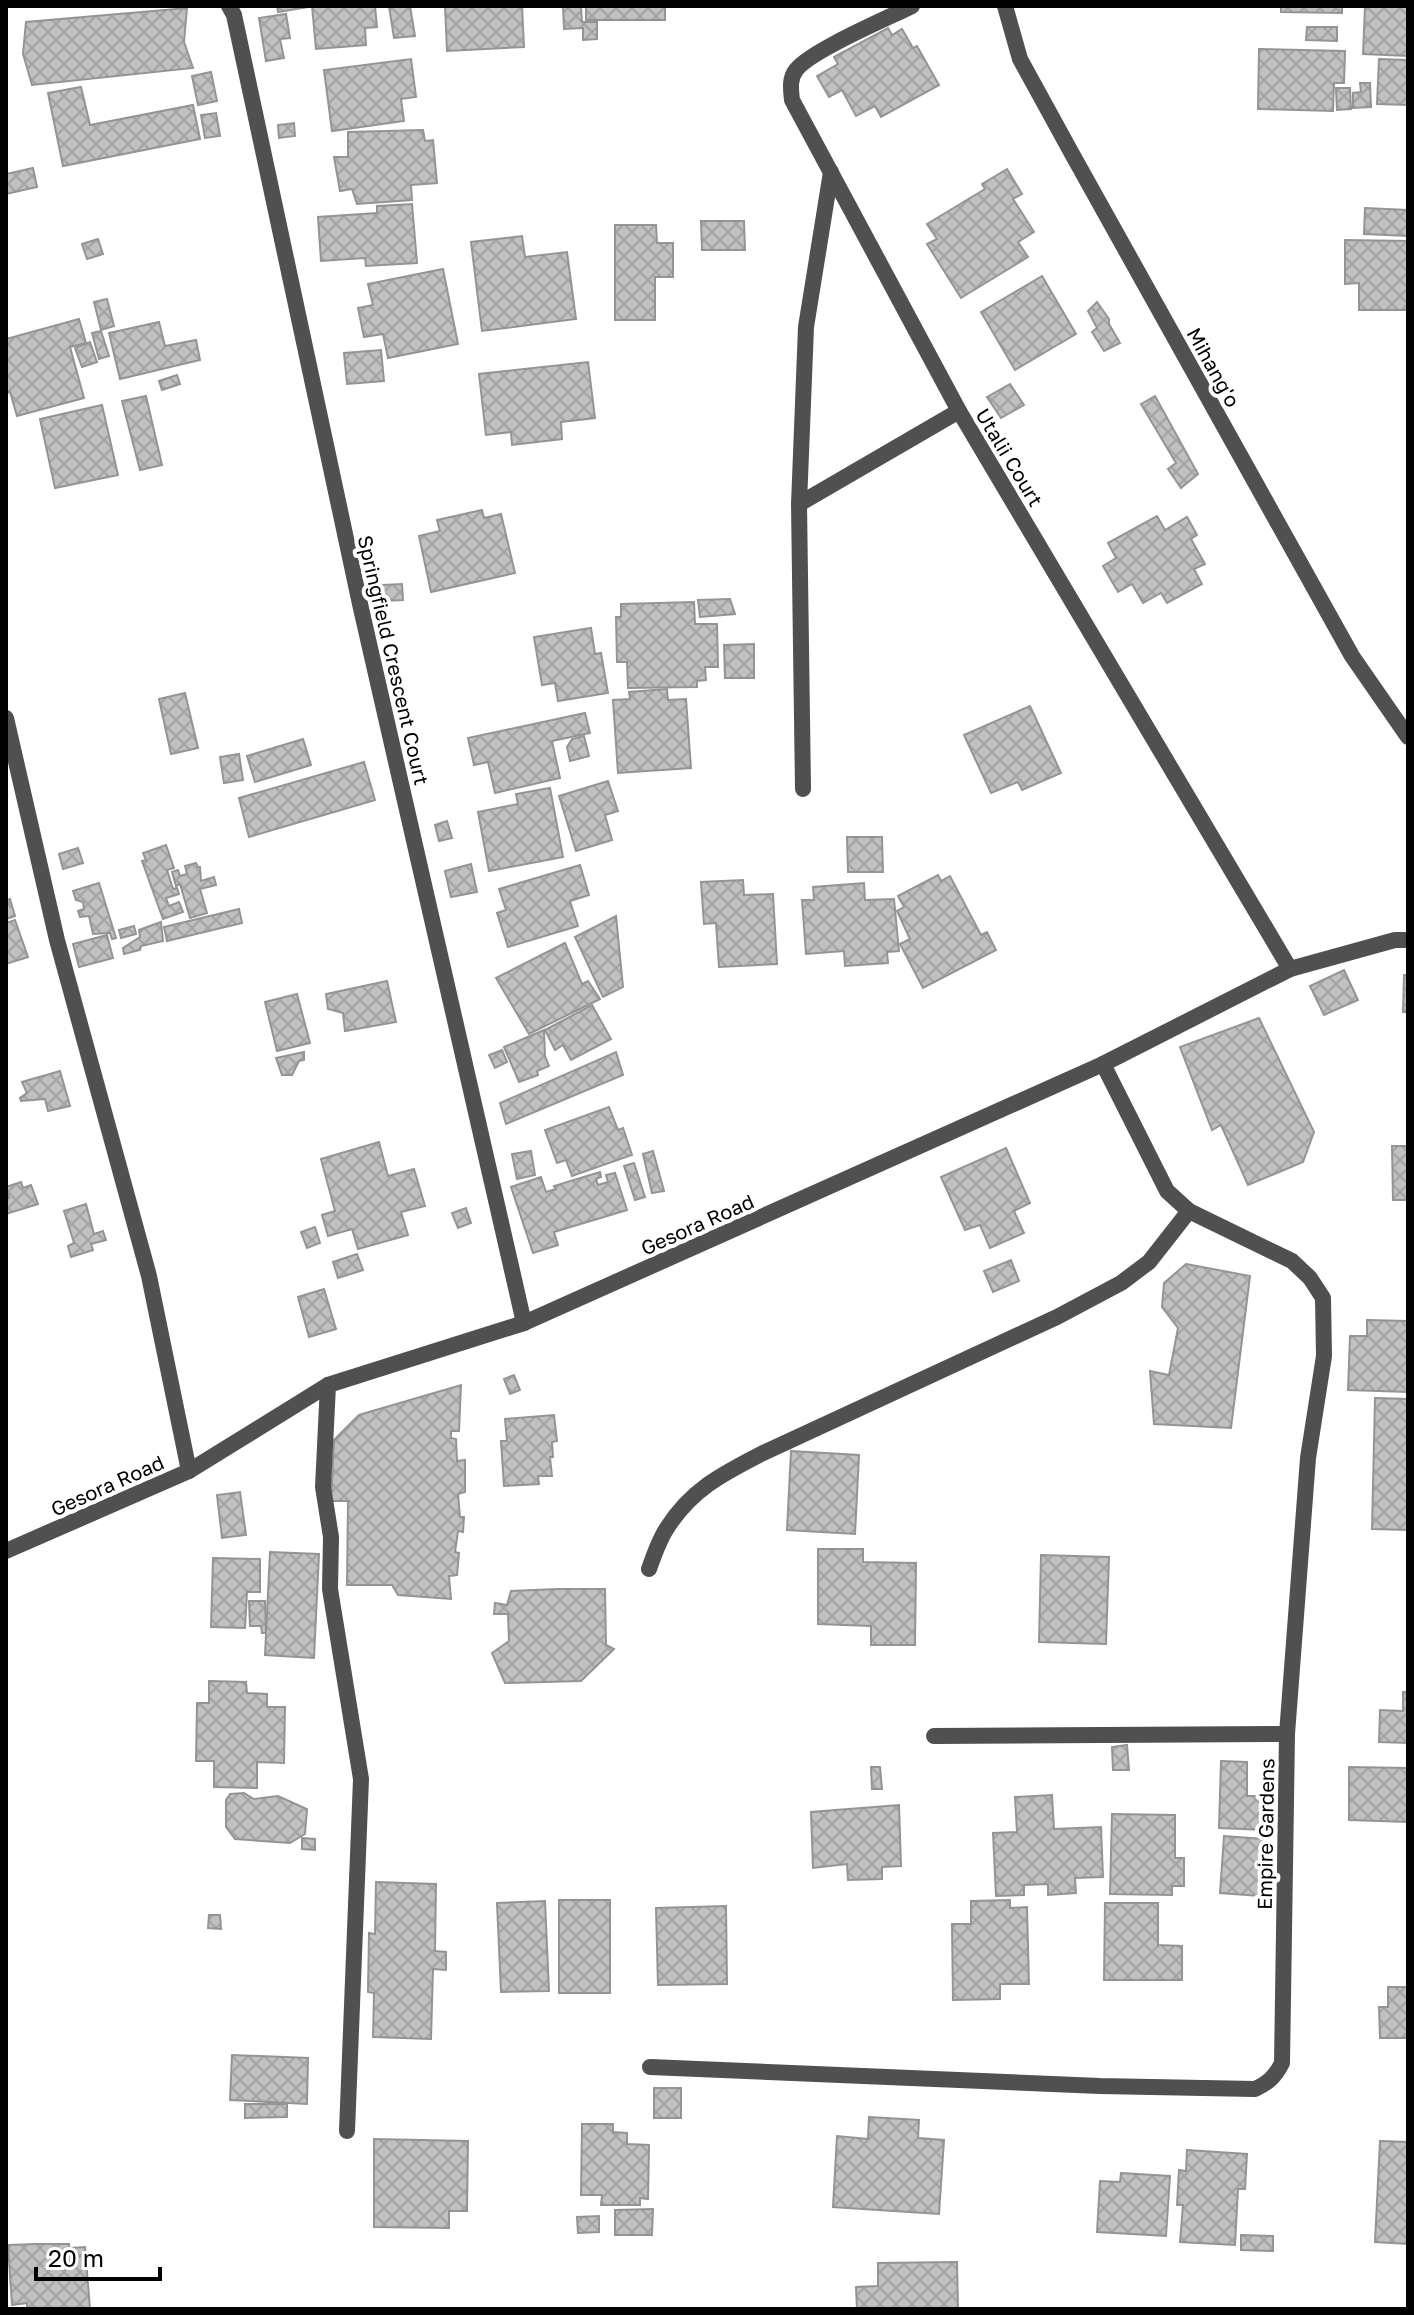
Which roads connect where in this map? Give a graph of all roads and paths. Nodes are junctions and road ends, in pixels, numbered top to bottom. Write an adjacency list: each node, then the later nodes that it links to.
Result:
1 (229, 6): 14 (street, Springfield Crescent Court)
2 (912, 6): 4 (street, Utalii Court)
3 (1005, 6): 8 (street, Mihang'o)
4 (831, 172): 5 (street, Utalii Court); 6 (street)
5 (959, 411): 6 (street); 11 (street, Utalii Court)
6 (799, 504): 9 (street)
7 (6, 718): 16 (street)
8 (1408, 737)
9 (803, 789)
10 (1408, 940): 11 (street, Gesora Road)
11 (1290, 969): 12 (street, Gesora Road)
12 (1103, 1064): 13 (street, Empire Gardens); 14 (street, Gesora Road)
13 (1189, 1211): 18 (street); 19 (street, Empire Gardens)
14 (524, 1323): 15 (street, Gesora Road)
15 (328, 1385): 16 (street, Gesora Road); 22 (street)
16 (189, 1471): 17 (street, Gesora Road)
17 (6, 1551)
18 (649, 1569)
19 (1287, 1734): 20 (street); 21 (street, Empire Gardens)
20 (934, 1736)
21 (650, 2067)
22 (347, 2131)

